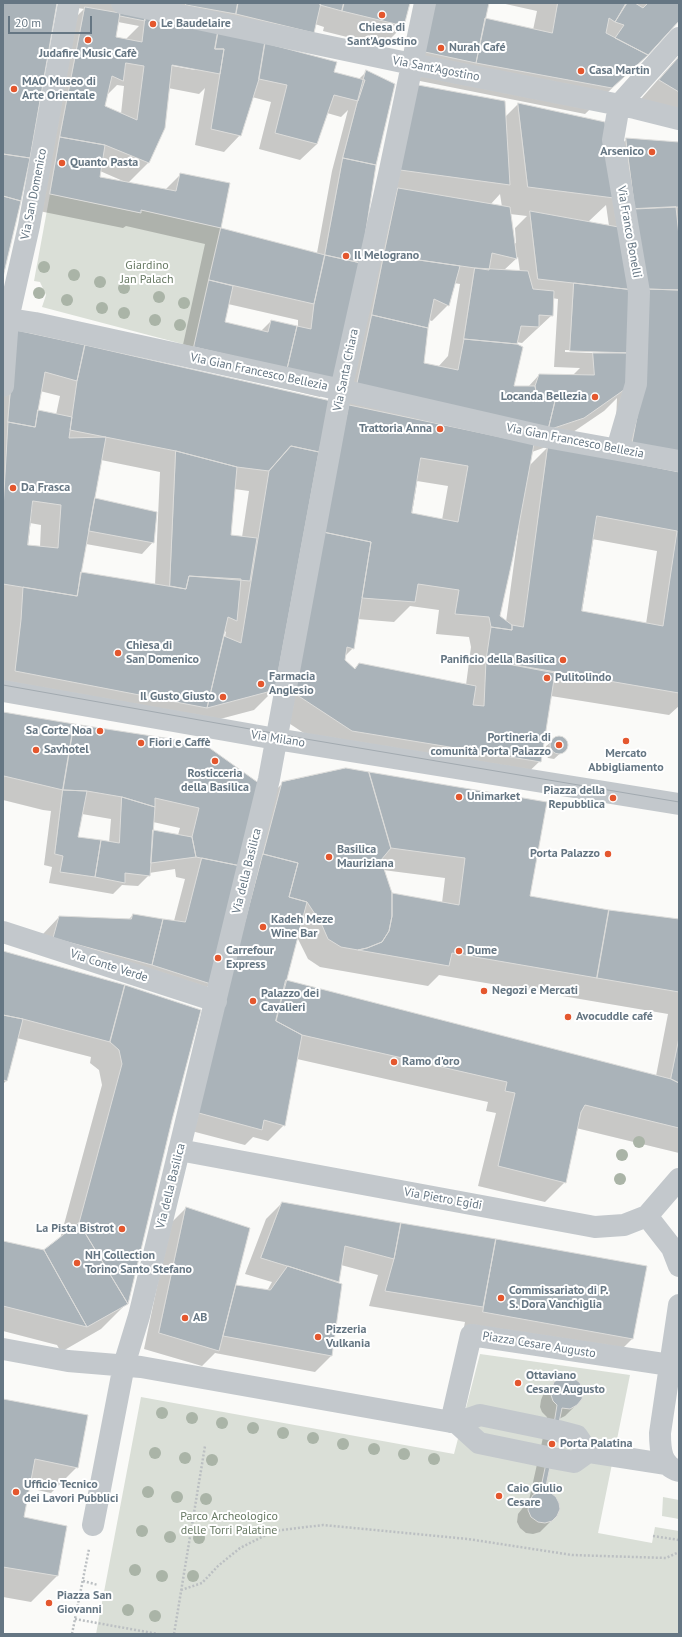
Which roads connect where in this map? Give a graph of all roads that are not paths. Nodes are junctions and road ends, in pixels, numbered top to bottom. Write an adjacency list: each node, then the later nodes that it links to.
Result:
1 (69, 3): 8 (street, Via San Domenico)
2 (122, 3): 5 (street, Via Sant'Agostino)
3 (425, 3): 5 (street, Via Santa Chiara)
4 (679, 38): 6 (street)
5 (412, 64): 6 (street, Via Sant'Agostino); 10 (street, Via Santa Chiara)
6 (619, 105): 7 (street, Via Sant'Agostino); 11 (street, Via Franco Bonelli)
7 (679, 119)
8 (5, 318): 9 (street, Via San Domenico); 10 (street, Via Gian Francesco Bellezia)
9 (3, 386)
10 (342, 390): 11 (street, Via Gian Francesco Bellezia); 14 (street, Via Santa Chiara)
11 (618, 449): 12 (street, Via Gian Francesco Bellezia)
12 (679, 461)
13 (3, 691): 14 (street, Via Milano)
14 (276, 739): 15 (street, Via Milano); 17 (street, Via della Basilica)
15 (679, 804)
16 (3, 932): 17 (street, Via Conte Verde)
17 (216, 1001): 18 (street, Via della Basilica)
18 (179, 1150): 20 (street, Via Pietro Egidi); 24 (street, Via della Basilica)
19 (679, 1179): 20 (street)
20 (647, 1216): 21 (street)
21 (679, 1266)
22 (679, 1305): 25 (street)
23 (3, 1349): 24 (street)
24 (124, 1365): 26 (street); 29 (street, Via della Basilica)
25 (670, 1365): 26 (street, Piazza Cesare Augusto); 28 (street)
26 (454, 1422): 27 (street); 27 (street)
27 (588, 1452): 28 (street)
28 (672, 1468)
29 (93, 1525)

